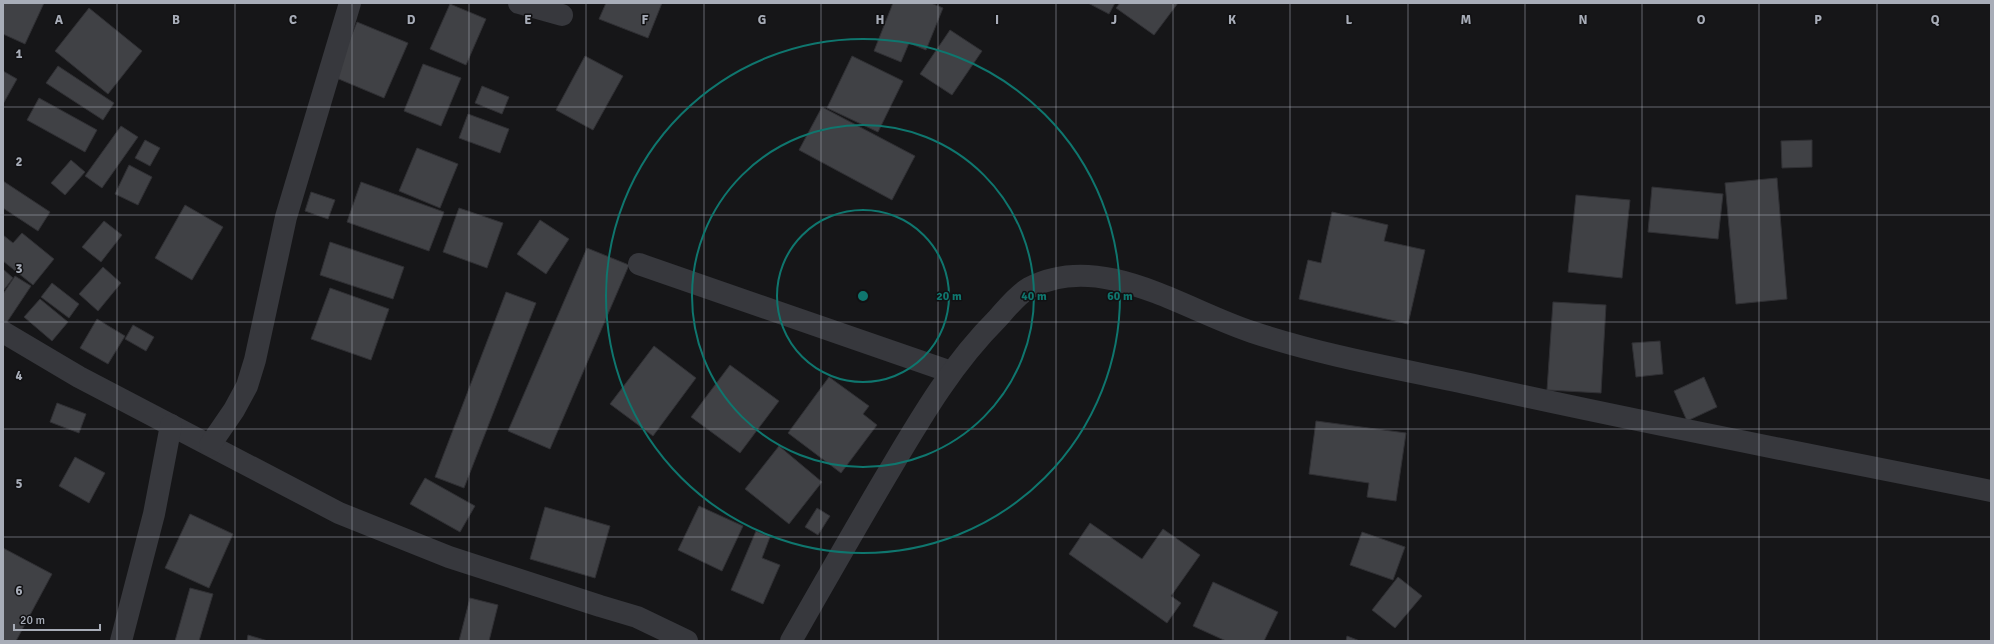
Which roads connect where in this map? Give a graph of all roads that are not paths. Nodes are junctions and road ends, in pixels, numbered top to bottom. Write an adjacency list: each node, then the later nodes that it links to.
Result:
1 (350, 3): 8 (street)
2 (519, 3): 3 (street)
3 (562, 14)
4 (639, 264): 6 (street)
5 (3, 332): 7 (street)
6 (951, 372): 9 (street); 12 (street)
7 (171, 425): 8 (street); 10 (street)
8 (210, 445): 11 (street)
9 (1991, 492)
10 (120, 641)
11 (687, 641)
12 (791, 641)

